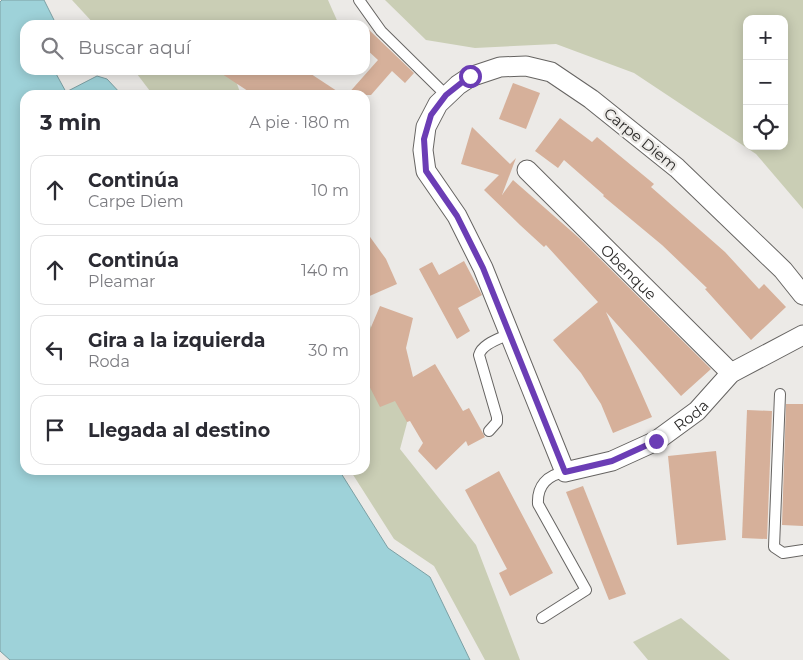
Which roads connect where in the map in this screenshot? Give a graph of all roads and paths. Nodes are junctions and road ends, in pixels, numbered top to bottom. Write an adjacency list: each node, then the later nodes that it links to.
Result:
1 (359, 0): 2 (lane)
2 (446, 95): 4 (street, Carpe Diem); 5 (street, Carpe Diem)
3 (527, 170): 7 (street, Obenque)
4 (803, 296)
5 (509, 334): 9 (lane); 10 (street, Carpe Diem)
6 (803, 335): 7 (street, Roda)
7 (731, 373): 10 (street, Roda)
8 (780, 394): 11 (lane)
9 (489, 430)
10 (565, 472): 12 (lane)
11 (803, 550)
12 (542, 618)

